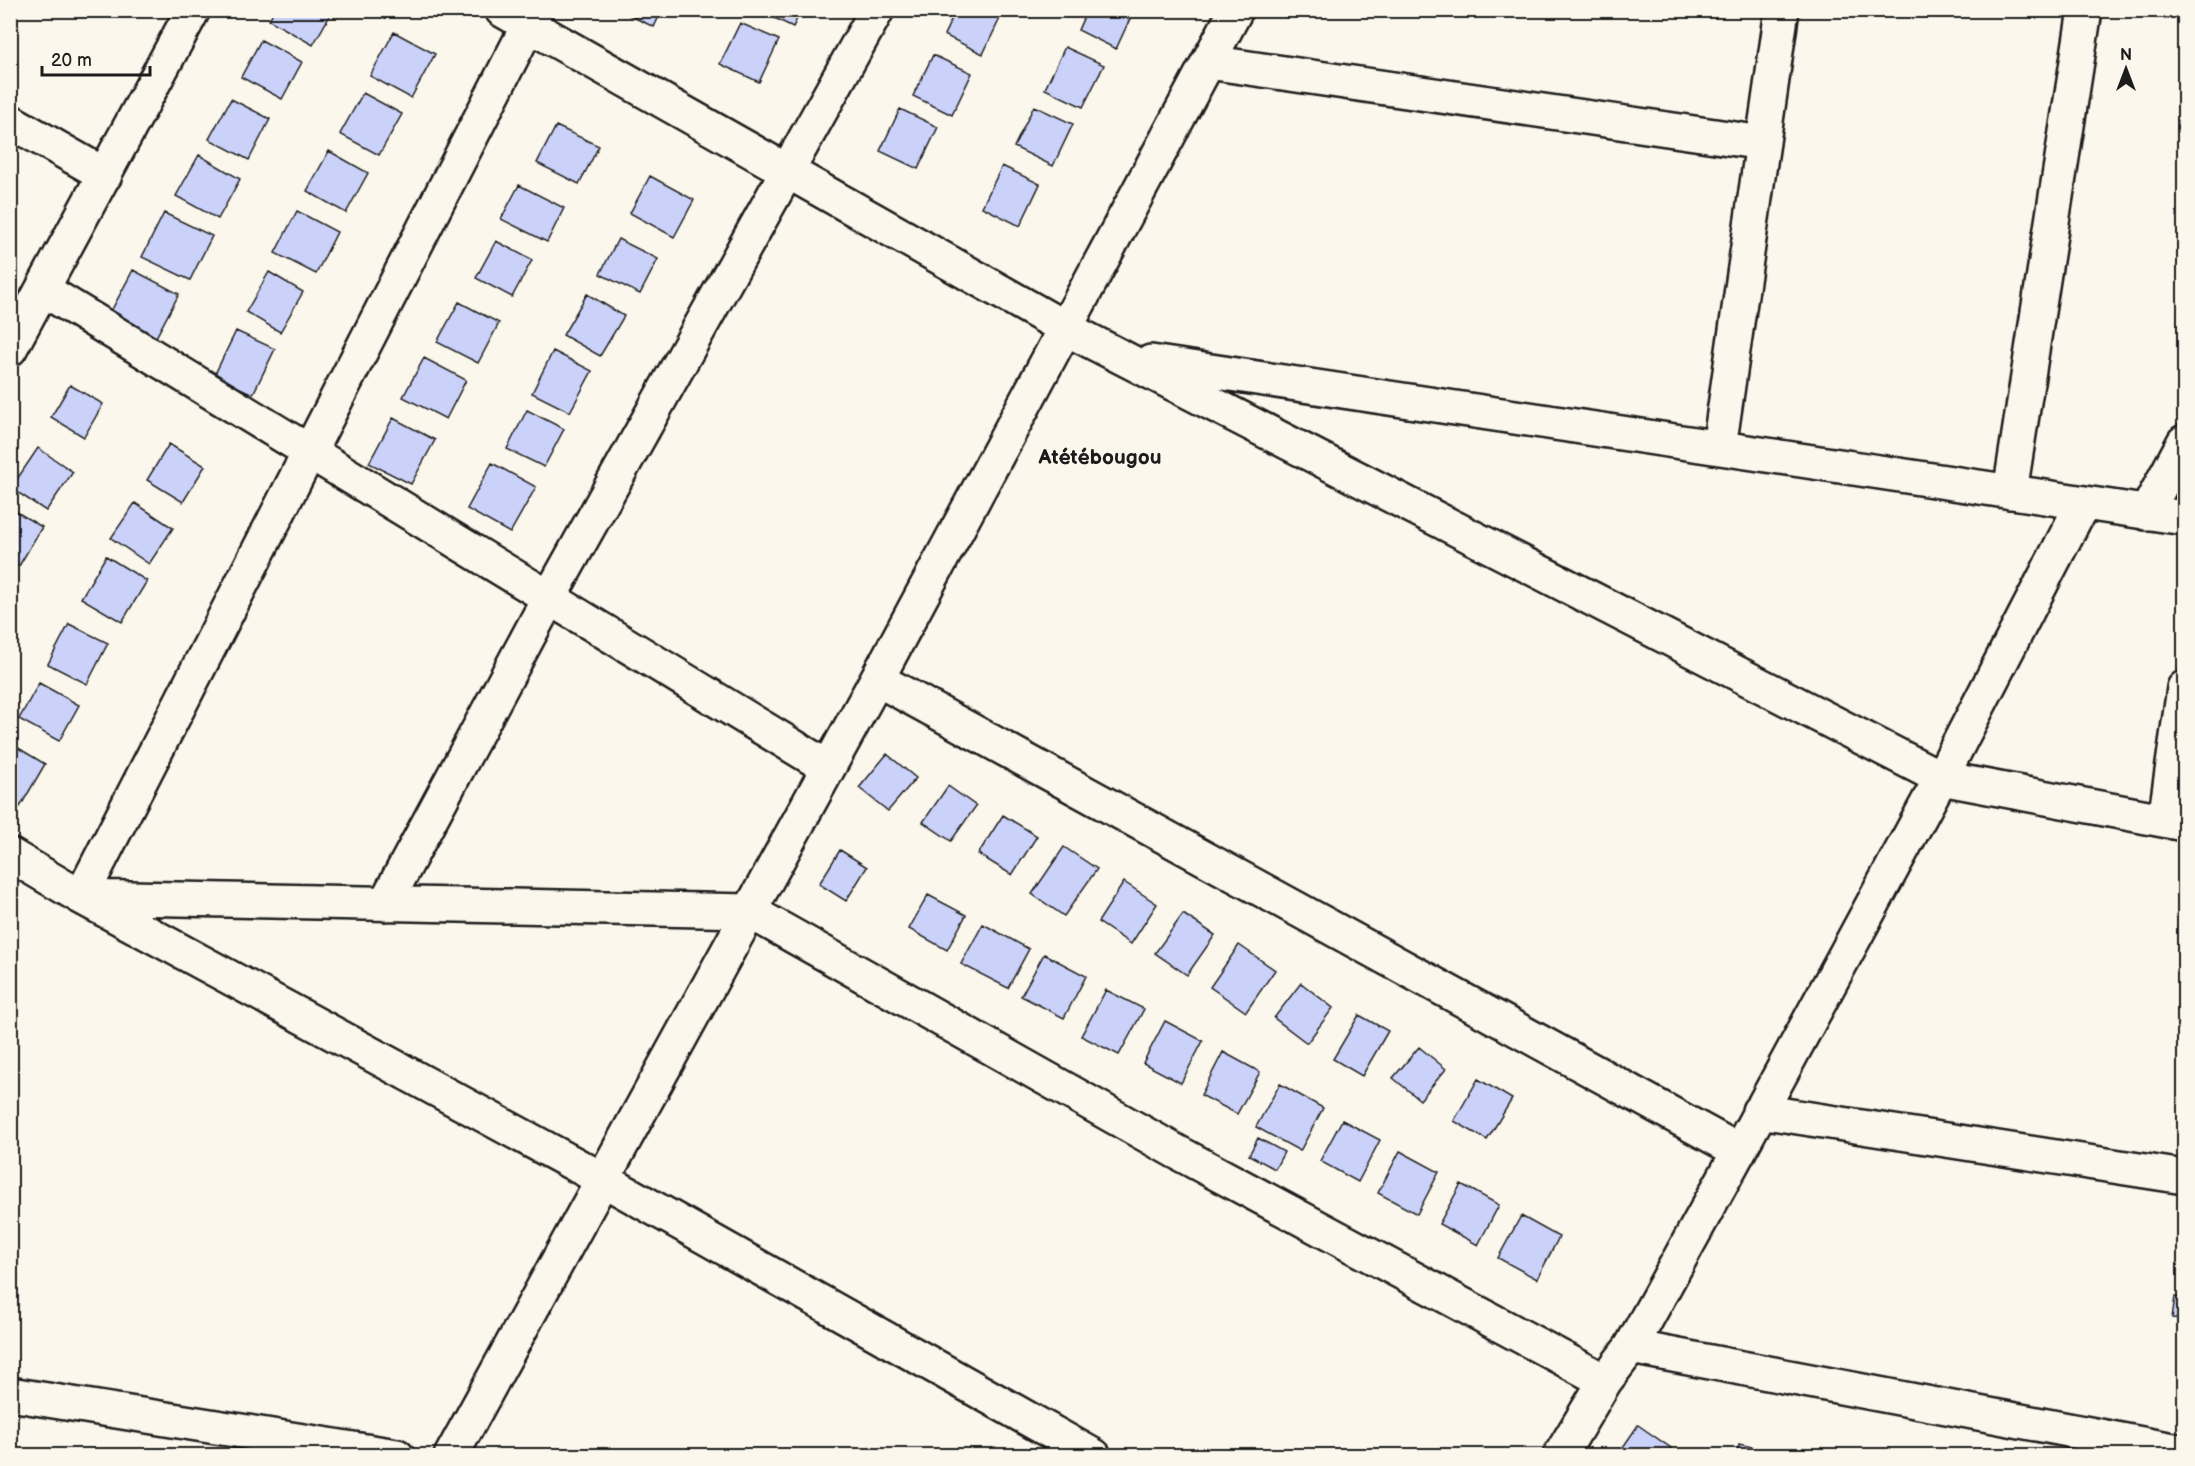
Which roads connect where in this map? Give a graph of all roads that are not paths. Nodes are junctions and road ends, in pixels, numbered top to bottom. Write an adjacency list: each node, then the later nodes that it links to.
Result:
1 (193, 10): 11 (street)
2 (877, 10): 10 (street)
3 (1236, 10): 7 (street)
4 (1782, 10): 9 (street)
5 (2085, 10): 19 (street)
6 (522, 15): 10 (street); 18 (street)
7 (1208, 62): 9 (street); 13 (street)
8 (10, 122): 11 (street)
9 (1763, 143): 17 (street)
10 (787, 171): 13 (street); 23 (street)
11 (105, 175): 12 (street)
12 (44, 290): 14 (street); 18 (street)
13 (1065, 328): 15 (street); 24 (street)
14 (10, 349)
15 (1124, 358): 17 (street); 27 (street)
16 (2184, 442): 21 (street)
17 (1719, 448): 19 (street)
18 (309, 452): 23 (street); 30 (street)
19 (2010, 492): 20 (street)
20 (2083, 503): 21 (street); 27 (street)
21 (2146, 513): 22 (street)
22 (2184, 518)
23 (549, 598): 26 (street); 31 (street)
24 (877, 679): 26 (street); 34 (street)
25 (2184, 688): 28 (street)
26 (827, 767): 32 (street)
27 (1941, 778): 28 (street); 33 (street)
28 (2174, 822)
29 (10, 855): 30 (street)
30 (81, 897): 31 (street); 36 (street)
31 (385, 904): 32 (street)
32 (748, 911): 36 (street); 38 (street)
33 (1759, 1111): 34 (street); 35 (street)
34 (1739, 1151): 37 (street)
35 (2184, 1177)
36 (602, 1179): 42 (street); 43 (street)
37 (1631, 1347): 38 (street); 40 (street)
38 (1605, 1381): 44 (street)
39 (10, 1394): 41 (street)
40 (2184, 1452)
41 (397, 1455)
42 (451, 1455)
43 (1094, 1455)
44 (1560, 1455)

